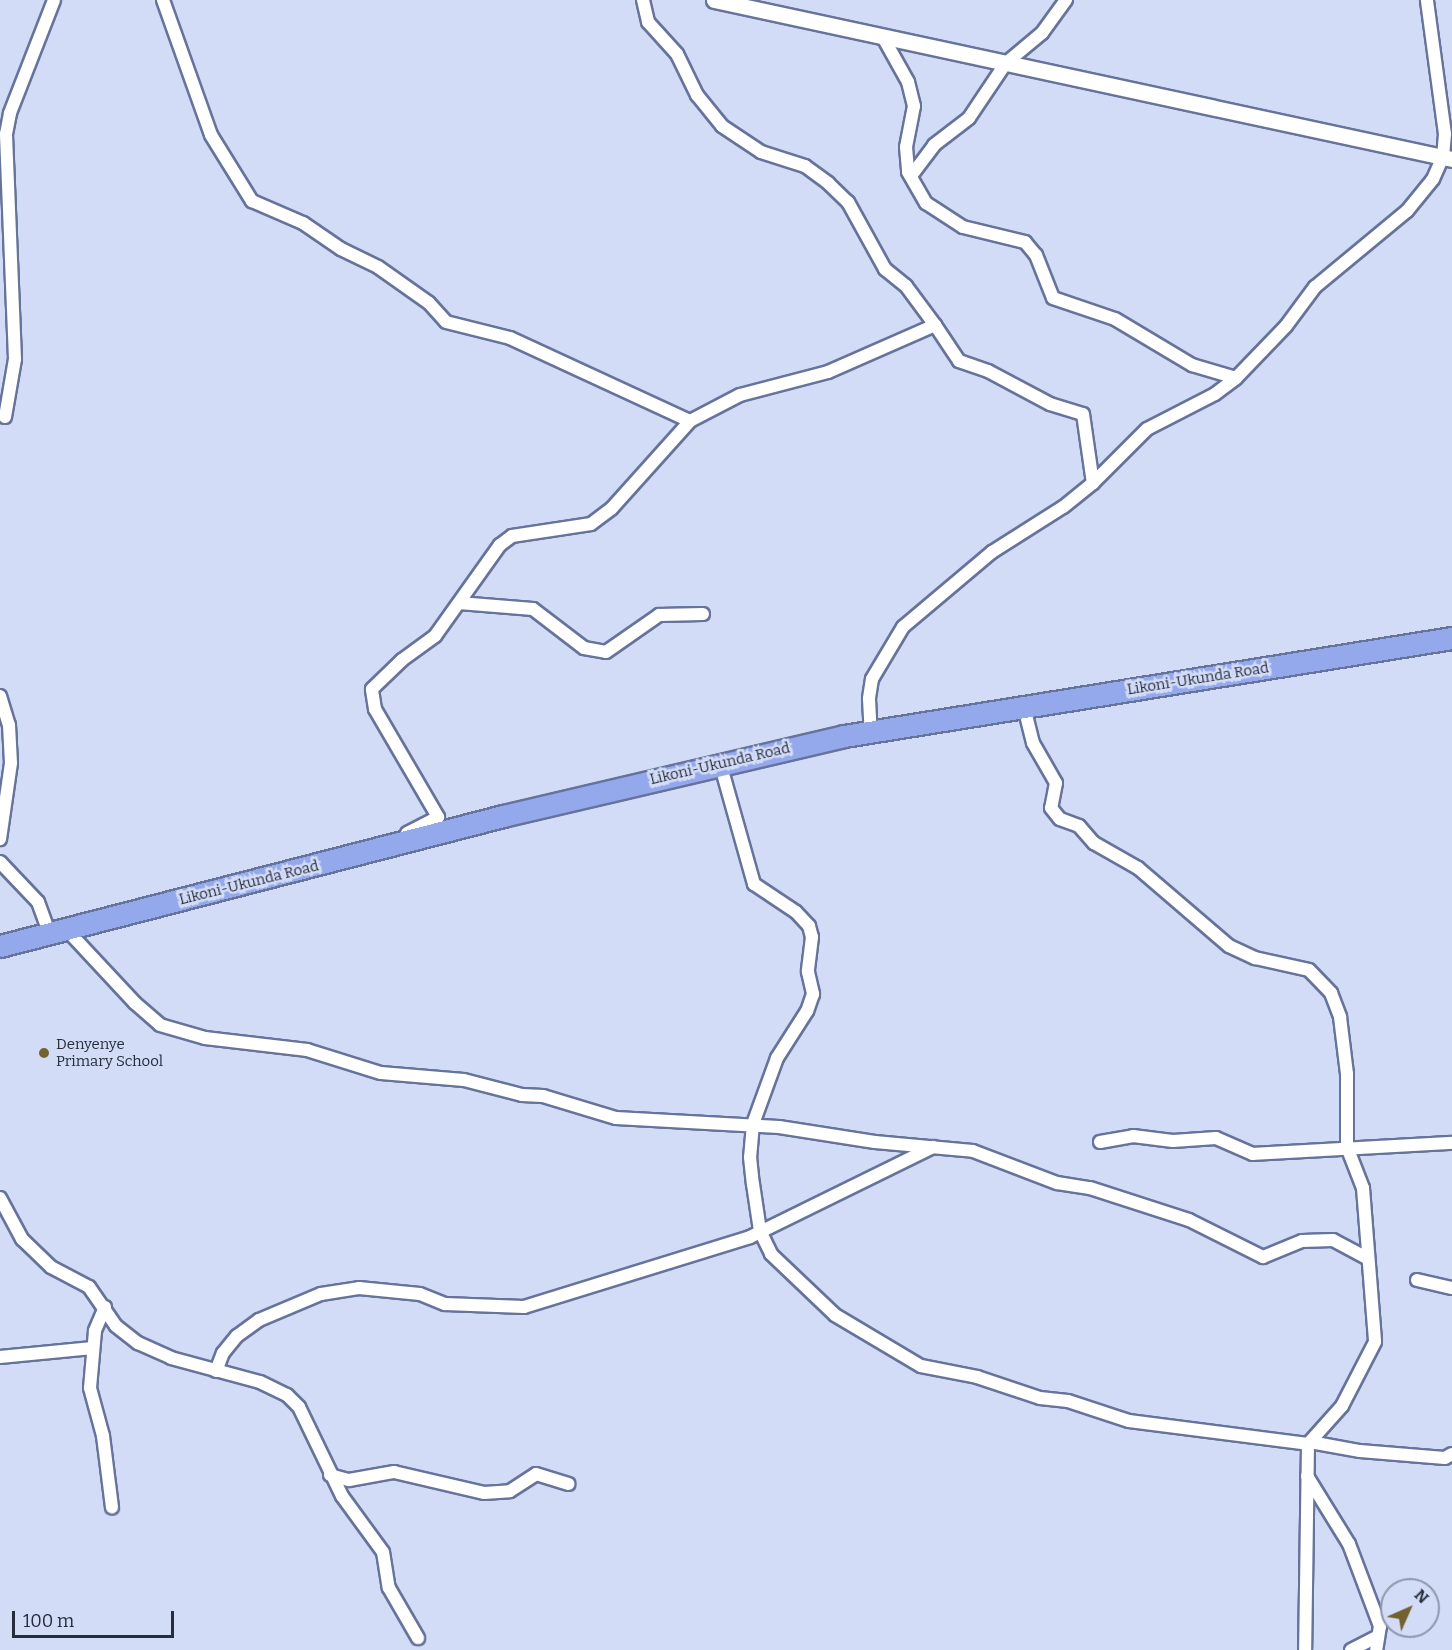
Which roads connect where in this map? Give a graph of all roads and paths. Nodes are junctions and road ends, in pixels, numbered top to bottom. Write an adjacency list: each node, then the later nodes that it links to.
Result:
1 (54, 0): 13 (street)
2 (163, 0): 14 (street)
3 (643, 0): 11 (street)
4 (714, 0): 7 (street)
5 (1066, 0): 8 (street)
6 (1427, 0): 9 (street)
7 (884, 39): 8 (street); 10 (street)
8 (1006, 63): 9 (street); 10 (street)
9 (1447, 158): 12 (street)
10 (911, 176): 12 (street)
11 (935, 325): 14 (street); 15 (street)
12 (1236, 378): 15 (street)
13 (5, 417)
14 (690, 421): 16 (street)
15 (1093, 483): 21 (street)
16 (459, 603): 17 (street); 24 (street)
17 (704, 614)
18 (1452, 638): 20 (highway, Likoni-Ukunda Road)
19 (0, 696): 23 (street)
20 (1024, 707): 21 (highway, Likoni-Ukunda Road); 32 (street)
21 (872, 732): 22 (highway, Likoni-Ukunda Road)
22 (720, 763): 24 (highway, Likoni-Ukunda Road); 28 (street)
23 (0, 839)
24 (368, 853): 26 (highway, Likoni-Ukunda Road)
25 (0, 862): 26 (street)
26 (57, 931): 27 (highway, Likoni-Ukunda Road); 28 (street)
27 (0, 945)
28 (753, 1124): 31 (street); 34 (street)
29 (1100, 1142): 32 (street)
30 (1452, 1143): 32 (street)
31 (933, 1147): 34 (street); 35 (street)
32 (1347, 1148): 35 (street)
33 (0, 1198): 38 (street)
34 (760, 1231): 41 (street); 42 (street)
35 (1367, 1258): 42 (street)
36 (1417, 1280): 37 (street)
37 (1452, 1288)
38 (105, 1307): 39 (street); 41 (street)
39 (93, 1348): 40 (street); 47 (street)
40 (0, 1358)
41 (216, 1371): 44 (street)
42 (1309, 1443): 43 (street); 45 (street)
43 (1452, 1454)
44 (330, 1475): 46 (street); 48 (street)
45 (1306, 1475): 49 (street); 50 (street)
46 (570, 1484)
47 (112, 1507)
48 (418, 1638)
49 (1376, 1644): 51 (street)
50 (1305, 1650)
51 (1351, 1650)

